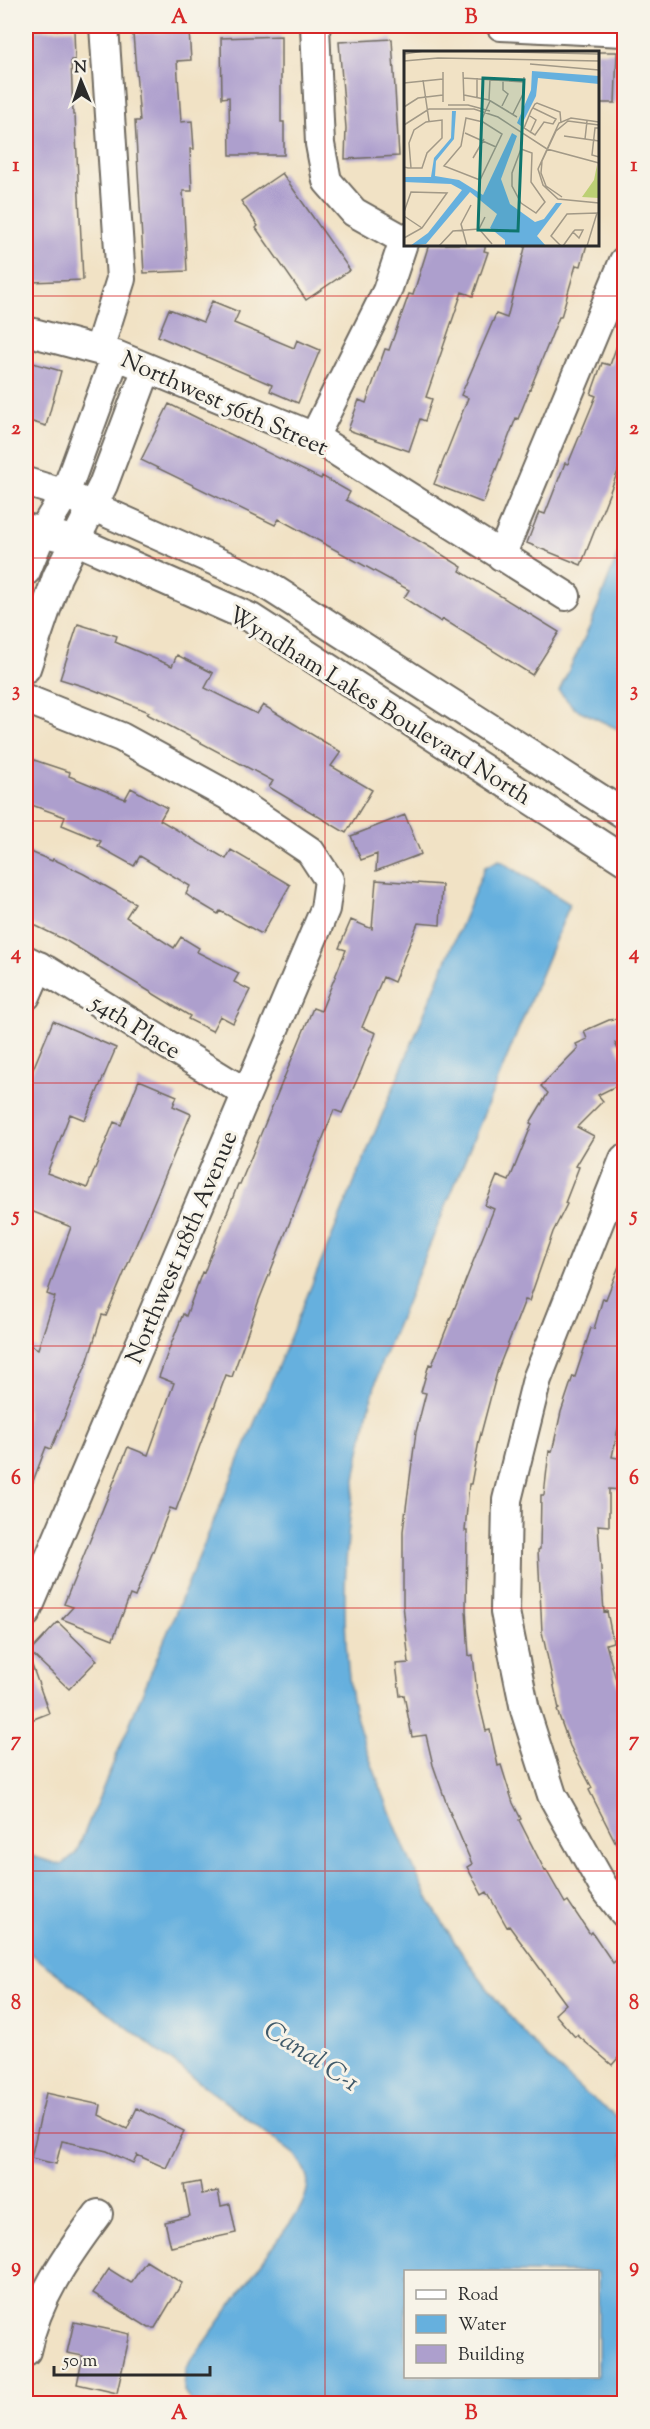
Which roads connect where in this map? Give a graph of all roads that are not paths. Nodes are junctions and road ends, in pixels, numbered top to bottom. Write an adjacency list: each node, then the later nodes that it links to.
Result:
1 (104, 26): 8 (street)
2 (315, 26): 5 (street)
3 (501, 26): 4 (street)
4 (624, 32)
5 (404, 237): 10 (street)
6 (624, 261): 16 (street)
7 (26, 331): 8 (street, Northwest 56th Street)
8 (108, 352): 9 (street, Northwest 56th Street); 12 (street)
9 (147, 368): 10 (street, Northwest 56th Street); 13 (street)
10 (314, 438): 16 (street, Northwest 56th Street)
11 (26, 483): 12 (street, Wyndham Lakes Boulevard North)
12 (65, 494): 13 (street, Wyndham Lakes Boulevard North); 14 (street)
13 (93, 506): 15 (street); 21 (street, Wyndham Lakes Boulevard North)
14 (34, 530): 15 (street, Wyndham Lakes Boulevard North); 17 (street)
15 (77, 542): 19 (street); 22 (street, Wyndham Lakes Boulevard North)
16 (501, 556): 18 (street, Northwest 56th Street)
17 (26, 571)
18 (566, 596)
19 (26, 668)
20 (26, 699): 25 (street, Northwest 118th Avenue)
21 (624, 814)
22 (624, 860)
23 (32, 963): 24 (street); 25 (street, 54th Place)
24 (26, 996)
25 (246, 1093): 27 (street, Northwest 118th Avenue)
26 (624, 1159): 28 (street)
27 (26, 1613)
28 (624, 1913)
29 (98, 2214): 30 (street)
30 (26, 2351)

